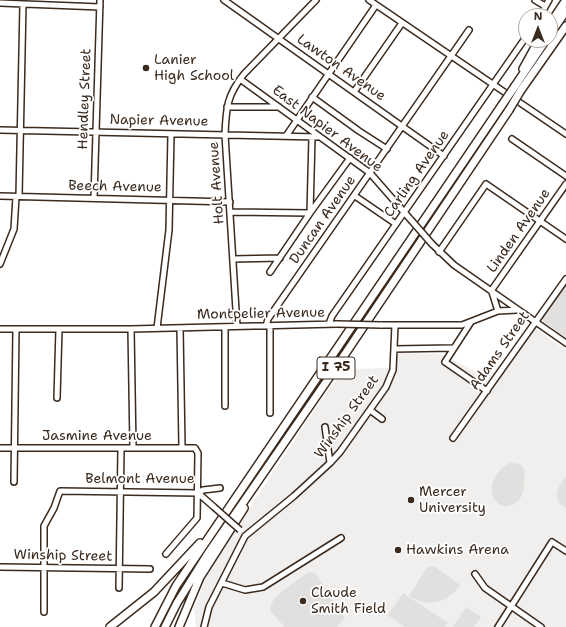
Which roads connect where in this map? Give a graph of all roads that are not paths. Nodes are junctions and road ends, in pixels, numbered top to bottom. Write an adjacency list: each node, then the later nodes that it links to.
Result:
1 (100, 0): 12 (street, Hendley Street)
2 (224, 0): 19 (street, Lawton Avenue)
3 (316, 0): 19 (street, Holt Avenue)
4 (370, 0): 10 (street)
5 (536, 0): 11 (street)
6 (549, 0): 11 (street)
7 (566, 0): 14 (highway)
8 (0, 3): 9 (street)
9 (23, 4): 12 (street); 35 (street)
10 (376, 5): 15 (street); 24 (street)
11 (546, 6)
12 (100, 7): 36 (street, Hendley Street)
13 (566, 11): 16 (highway)
14 (558, 12)
15 (402, 22): 23 (street); 28 (street)
16 (558, 22)
17 (565, 28): 102 (highway, I 75, bridge)
18 (470, 30): 23 (street, Duncan Avenue)
19 (278, 39): 24 (street, Lawton Avenue); 26 (street, Holt Avenue)
20 (518, 48): 27 (street, Carling Avenue)
21 (534, 48): 25 (highway)
22 (541, 48): 25 (highway, I 75)
23 (451, 56): 27 (street); 33 (street, Duncan Avenue)
24 (328, 74): 28 (street, Lawton Avenue); 29 (street)
25 (520, 78): 106 (highway, I 75, bridge)
26 (240, 79): 30 (street, Holt Avenue); 31 (street, East Napier Avenue)
27 (493, 85): 38 (street); 45 (street, Carling Avenue)
28 (354, 92): 33 (street, Lawton Avenue)
29 (312, 98): 32 (street); 44 (street)
30 (226, 107): 31 (street); 39 (street, Holt Avenue)
31 (279, 107): 32 (street, East Napier Avenue)
32 (297, 120): 40 (street); 42 (street, East Napier Avenue)
33 (403, 126): 44 (street, Duncan Avenue); 45 (street, Lawton Avenue)
34 (0, 130): 35 (street, Napier Avenue)
35 (21, 130): 36 (street, Napier Avenue); 51 (street)
36 (97, 132): 37 (street, Napier Avenue); 53 (street, Hendley Street)
37 (171, 134): 39 (street, Napier Avenue); 54 (street)
38 (566, 134)
39 (226, 135): 40 (street, Napier Avenue); 55 (street, Holt Avenue)
40 (286, 136): 41 (street, Napier Avenue)
41 (312, 137): 42 (street, Napier Avenue); 58 (street)
42 (318, 137): 46 (street, East Napier Avenue)
43 (512, 139): 48 (street)
44 (387, 149): 47 (street, Duncan Avenue)
45 (444, 156): 57 (street, Carling Avenue)
46 (350, 158): 47 (street, East Napier Avenue); 58 (street)
47 (370, 174): 52 (street, Duncan Avenue); 57 (street, East Napier Avenue)
48 (566, 176)
49 (566, 184): 59 (street, Linden Avenue)
50 (0, 196): 51 (street, Beech Avenue)
51 (17, 196): 53 (street, Beech Avenue); 65 (street)
52 (355, 196): 60 (street); 76 (street, Duncan Avenue)
53 (94, 198): 54 (street, Beech Avenue)
54 (170, 200): 55 (street, Beech Avenue); 80 (street)
55 (230, 202): 56 (street, Holt Avenue)
56 (231, 212): 58 (street); 64 (street, Holt Avenue)
57 (405, 212): 60 (street, Carling Avenue); 62 (street, East Napier Avenue, bridge)
58 (310, 213): 63 (street)
59 (540, 222): 61 (street); 62 (street); 68 (street, Linden Avenue)
60 (396, 224): 73 (street, Carling Avenue)
61 (566, 239)
62 (439, 252): 68 (street, East Napier Avenue)
63 (280, 258): 64 (street); 66 (street)
64 (233, 259): 75 (street, Holt Avenue)
65 (0, 264)
66 (270, 272)
67 (566, 278): 71 (street, Adams Street)
68 (491, 291): 69 (street, East Napier Avenue); 70 (street)
69 (520, 310): 70 (street, Montpelier Avenue); 71 (street, East Napier Avenue)
70 (498, 311): 72 (street, Montpelier Avenue)
71 (536, 321): 84 (street, East Napier Avenue); 87 (street, Adams Street)
72 (471, 322): 74 (street, Montpelier Avenue); 85 (street)
73 (329, 324): 74 (street, Montpelier Avenue, bridge); 76 (street, Montpelier Avenue)
74 (395, 324): 86 (street, Winship Street)
75 (237, 326): 76 (street, Montpelier Avenue); 77 (street, Montpelier Avenue)
76 (268, 326): 91 (street, Duncan Avenue)
77 (225, 327): 81 (street, Montpelier Avenue); 89 (street)
78 (0, 328): 79 (street, Montpelier Avenue)
79 (16, 328): 82 (street, Montpelier Avenue); 97 (street)
80 (156, 328): 81 (street, Montpelier Avenue); 83 (street, Montpelier Avenue)
81 (180, 328): 95 (street)
82 (59, 329): 83 (street, Montpelier Avenue); 88 (street)
83 (131, 329): 99 (street)
84 (566, 342)
85 (452, 348): 86 (street); 87 (street)
86 (394, 349): 90 (street, Winship Street)
87 (487, 391): 94 (street, Adams Street)
88 (57, 398)
89 (225, 406)
90 (370, 410): 92 (street); 100 (street, Winship Street)
91 (270, 413)
92 (382, 419)
93 (325, 427): 100 (street)
94 (453, 438)
95 (182, 447): 99 (street, Jasmine Avenue); 105 (street, Jasmine Avenue)
96 (0, 448): 97 (street, Jasmine Avenue)
97 (14, 448): 98 (street, Jasmine Avenue); 101 (street)
98 (121, 448): 99 (street, Jasmine Avenue); 104 (street)
99 (133, 448)
100 (330, 463): 107 (street, Winship Street)
101 (14, 482)
102 (255, 485): 122 (highway, I 75); 123 (highway)
103 (220, 488): 105 (street, Belmont Avenue)
104 (120, 492): 105 (street, Belmont Avenue); 112 (street, Belmont Avenue); 113 (street)
105 (198, 493): 107 (street, bridge); 110 (street)
106 (221, 519): 120 (highway); 121 (highway, I 75)
107 (246, 536): 116 (street)
108 (341, 538): 116 (street)
109 (566, 552): 118 (street)
110 (166, 554)
111 (0, 567): 112 (street, Winship Street)
112 (44, 568): 113 (street, Winship Street); 119 (street)
113 (119, 569): 114 (street, Winship Street); 117 (street)
114 (150, 570)
115 (475, 574): 118 (street)
116 (222, 583): 124 (street)
117 (119, 588)
118 (511, 606): 125 (street); 126 (street)
119 (44, 612)
120 (110, 627)
121 (156, 627)
122 (165, 627)
123 (179, 627)
124 (204, 627)
125 (498, 627)
126 (541, 627)

